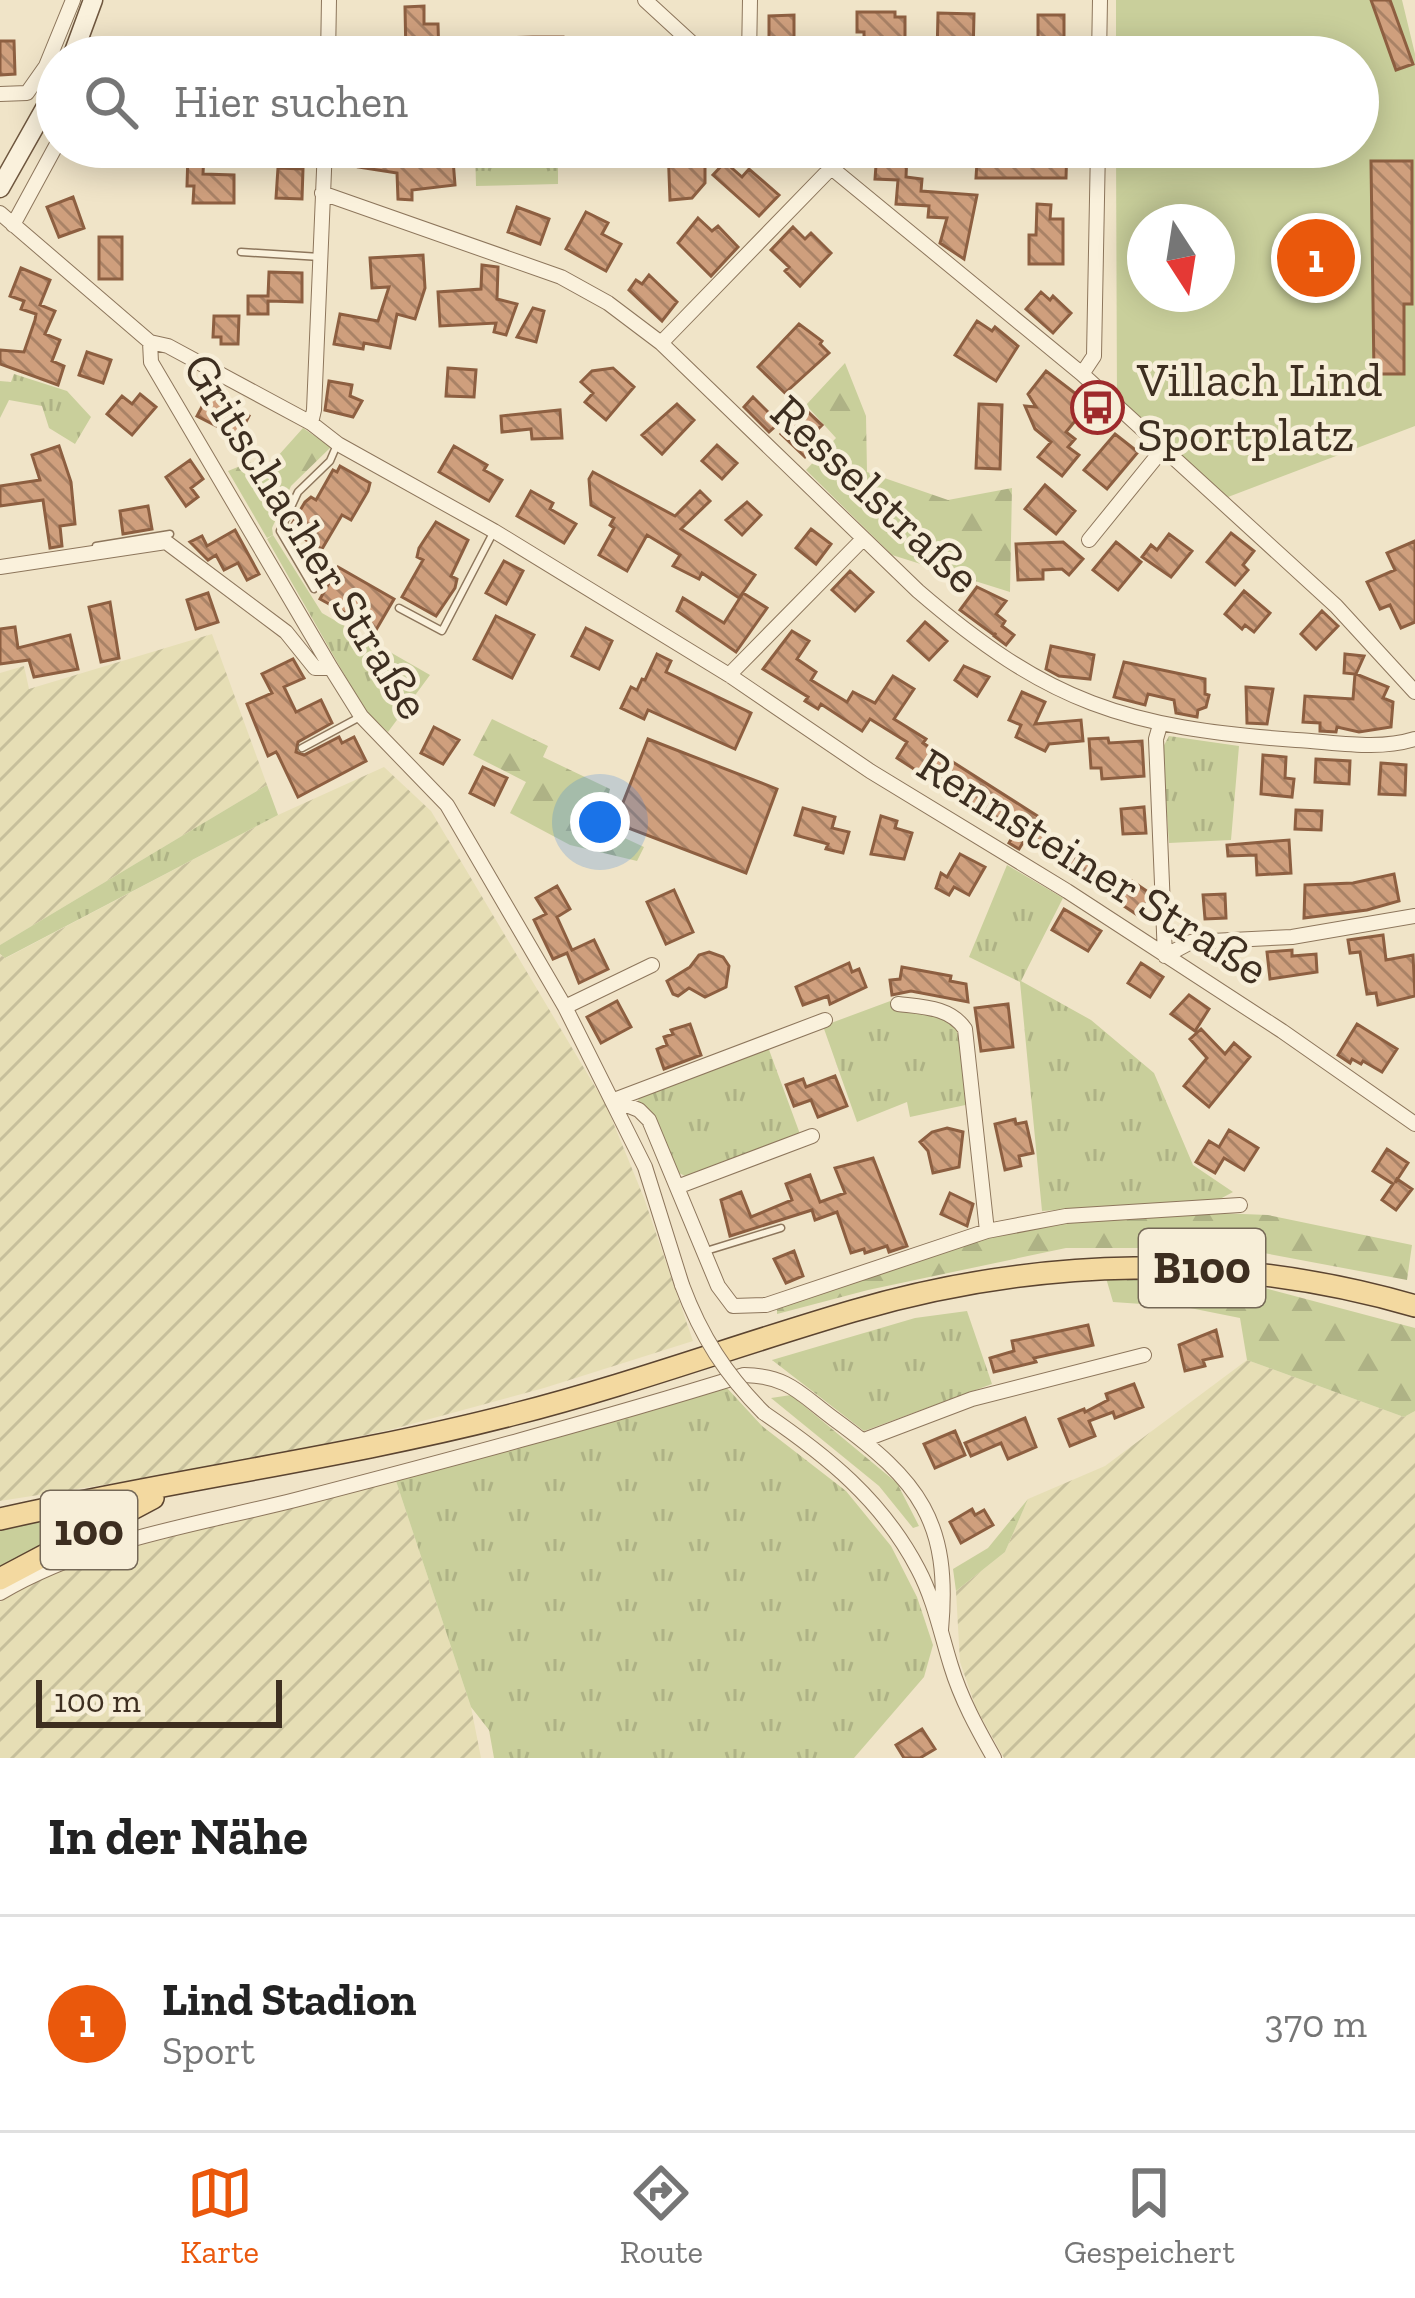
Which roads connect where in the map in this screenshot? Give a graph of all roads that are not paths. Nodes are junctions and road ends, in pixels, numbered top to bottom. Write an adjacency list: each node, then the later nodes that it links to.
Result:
1 (73, 0): 7 (street)
2 (93, 0): 8 (main road)
3 (329, 0): 9 (street)
4 (645, 0): 10 (street)
5 (749, 0): 11 (street)
6 (1100, 0): 12 (street)
7 (58, 36)
8 (80, 36)
9 (328, 36)
10 (684, 36)
11 (749, 36)
12 (1099, 36)
13 (36, 80): 14 (street)
14 (0, 94)
15 (36, 124): 21 (main road)
16 (44, 168): 24 (street)
17 (324, 168): 22 (street)
18 (831, 168): 28 (street)
19 (833, 168): 29 (street)
20 (1098, 168): 29 (street)
21 (0, 188)
22 (322, 193): 26 (street); 28 (street, Resselstraße)
23 (0, 213): 24 (street, Rennsteiner Straße)
24 (14, 225): 27 (street, Rennsteiner Straße)
25 (242, 252): 26 (lane)
26 (320, 257): 30 (street)
27 (150, 342): 30 (street, Rennsteiner Straße); 41 (street, Gritschacher Straße)
28 (661, 343): 35 (street, Resselstraße)
29 (1082, 374): 32 (street)
30 (310, 423): 31 (street, Rennsteiner Straße)
31 (338, 444): 33 (street, Rennsteiner Straße); 39 (lane)
32 (1162, 450): 36 (street); 43 (street)
33 (494, 531): 40 (lane); 42 (street, Rennsteiner Straße)
34 (170, 533): 37 (lane)
35 (863, 539): 42 (street); 45 (street, Resselstraße)
36 (1090, 540)
37 (69, 557): 38 (street); 41 (street)
38 (0, 567)
39 (314, 590)
40 (399, 608)
41 (331, 668): 44 (street, Gritschacher Straße)
42 (729, 675): 49 (street, Rennsteiner Straße)
43 (1415, 692)
44 (362, 716): 47 (lane); 52 (street, Gritschacher Straße)
45 (1160, 725): 46 (street, Resselstraße); 49 (street)
46 (1415, 739)
47 (302, 748)
48 (1415, 916): 49 (street)
49 (1165, 956): 55 (street, Rennsteiner Straße)
50 (652, 965): 52 (street)
51 (898, 1004): 60 (street)
52 (565, 1007): 54 (street, Gritschacher Straße)
53 (825, 1020): 54 (street)
54 (614, 1100): 57 (street); 69 (street, Gritschacher Straße, bridge)
55 (1415, 1124)
56 (812, 1136): 57 (street)
57 (677, 1187): 61 (street)
58 (1240, 1205): 60 (street)
59 (781, 1228): 61 (lane)
60 (987, 1231): 61 (street)
61 (706, 1251)
62 (1415, 1306): 65 (main road, B100)
63 (1144, 1355): 64 (street)
64 (864, 1440): 68 (street, Gritschacher Straße); 69 (street, Gritschacher Straße)
65 (180, 1485): 66 (main road, B100); 67 (main road, 100)
66 (0, 1519)
67 (0, 1579)
68 (0, 1593)
69 (941, 1630): 70 (street, Gritschacher Straße)
70 (994, 1758)

